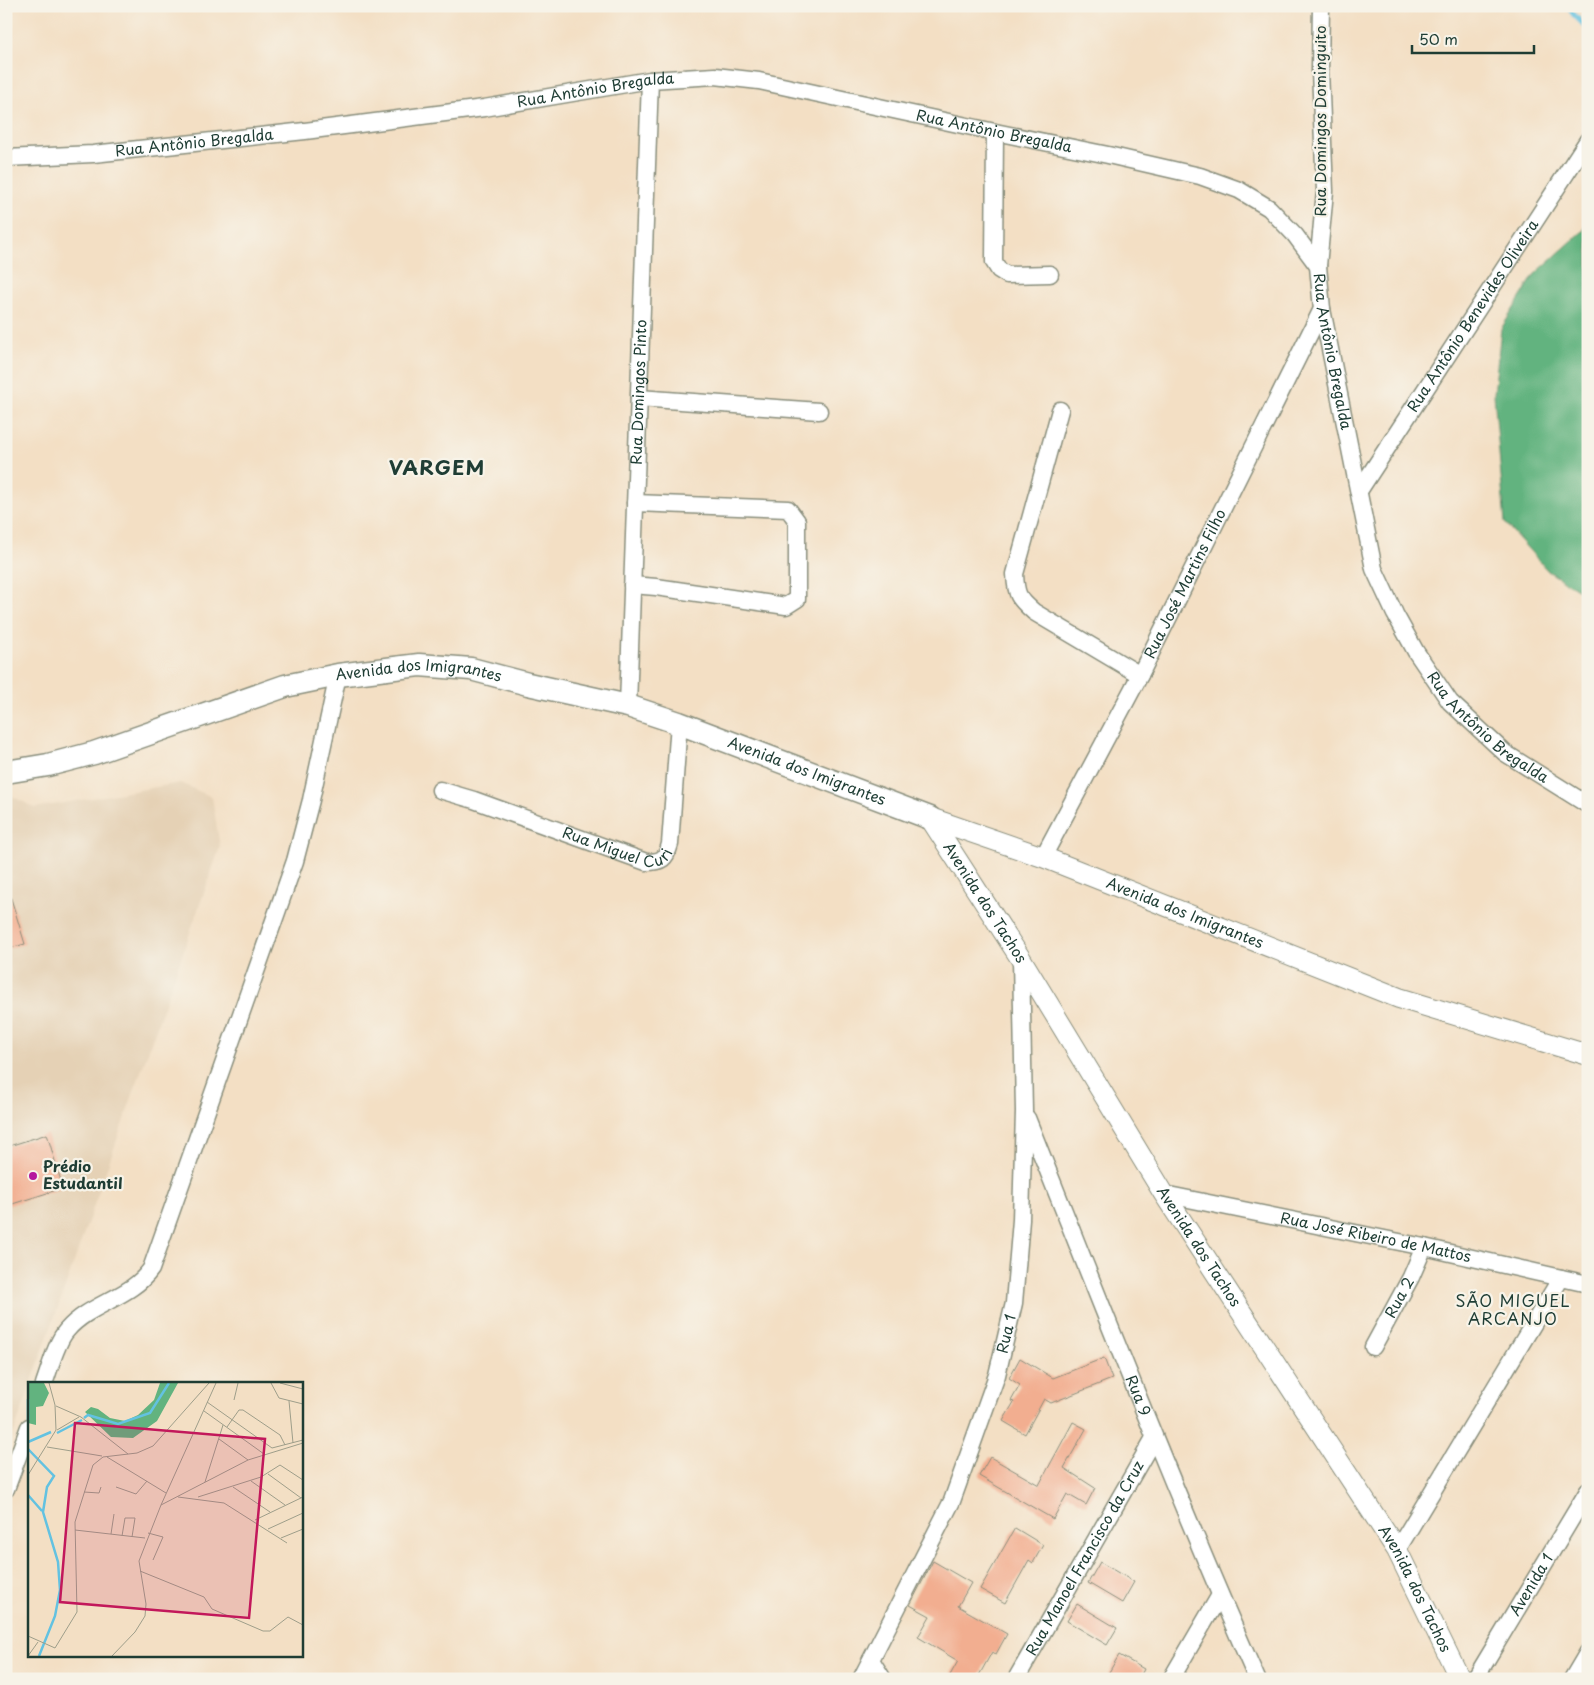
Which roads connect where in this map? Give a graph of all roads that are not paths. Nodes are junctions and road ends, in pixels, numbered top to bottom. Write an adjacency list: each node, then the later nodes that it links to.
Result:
1 (1320, 6): 6 (street, Rua Domingos Dominguito)
2 (650, 80): 3 (street, Rua Antônio Bregalda); 5 (street, Rua Antônio Bregalda); 9 (street, Rua Domingos Pinto)
3 (995, 132): 6 (street, Rua Antônio Bregalda); 7 (street)
4 (1588, 140): 12 (street, Rua Antônio Benevides Oliveira)
5 (6, 158)
6 (1318, 266): 8 (street, Rua Antônio Bregalda)
7 (1050, 274)
8 (1322, 309): 12 (street, Rua Antônio Bregalda); 16 (street, Rua José Martins Filho)
9 (639, 398): 10 (street); 13 (street, Rua Domingos Pinto)
10 (819, 410)
11 (1060, 410): 16 (street)
12 (1359, 492): 21 (street, Rua Antônio Bregalda)
13 (635, 503): 14 (street, Rua Domingos Pinto); 14 (street)
14 (632, 585): 17 (street, Rua Domingos Pinto)
15 (338, 675): 17 (main road, Avenida dos Imigrantes); 19 (main road, Avenida dos Imigrantes); 32 (street)
16 (1140, 675): 23 (street, Rua José Martins Filho)
17 (628, 706): 18 (main road, Avenida dos Imigrantes)
18 (679, 723): 20 (street, Rua Miguel Curi); 22 (main road, Avenida dos Imigrantes)
19 (6, 772)
20 (440, 790)
21 (1588, 805)
22 (930, 818): 23 (street, Avenida dos Imigrantes); 24 (street, Avenida dos Tachos)
23 (1044, 857): 25 (street, Avenida dos Imigrantes)
24 (1021, 959): 26 (street, Rua 1); 27 (street, Avenida dos Tachos)
25 (1588, 1055)
26 (1024, 1111): 34 (street, Rua 9); 40 (street, Rua 1)
27 (1164, 1194): 28 (street, Rua José Ribeiro de Mattos); 37 (street, Avenida dos Tachos)
28 (1424, 1247): 29 (street, Rua José Ribeiro de Mattos); 31 (street, Rua 2)
29 (1561, 1278): 30 (street, Rua José Ribeiro de Mattos); 37 (street)
30 (1588, 1284)
31 (1373, 1347)
32 (45, 1382)
33 (28, 1430): 35 (street)
34 (1154, 1438): 38 (street, Rua 9); 43 (street, Rua Manoel Francisco da Cruz)
35 (6, 1489)
36 (1588, 1491): 47 (street, Avenida 1)
37 (1397, 1550): 46 (street, Avenida dos Tachos)
38 (1220, 1596): 44 (street); 45 (street, Rua 9)
39 (1588, 1652): 48 (street)
40 (871, 1660): 41 (street, Rua 1); 42 (street)
41 (861, 1679)
42 (883, 1679)
43 (1016, 1679)
44 (1171, 1679)
45 (1257, 1679)
46 (1460, 1679)
47 (1475, 1679)
48 (1572, 1679)

